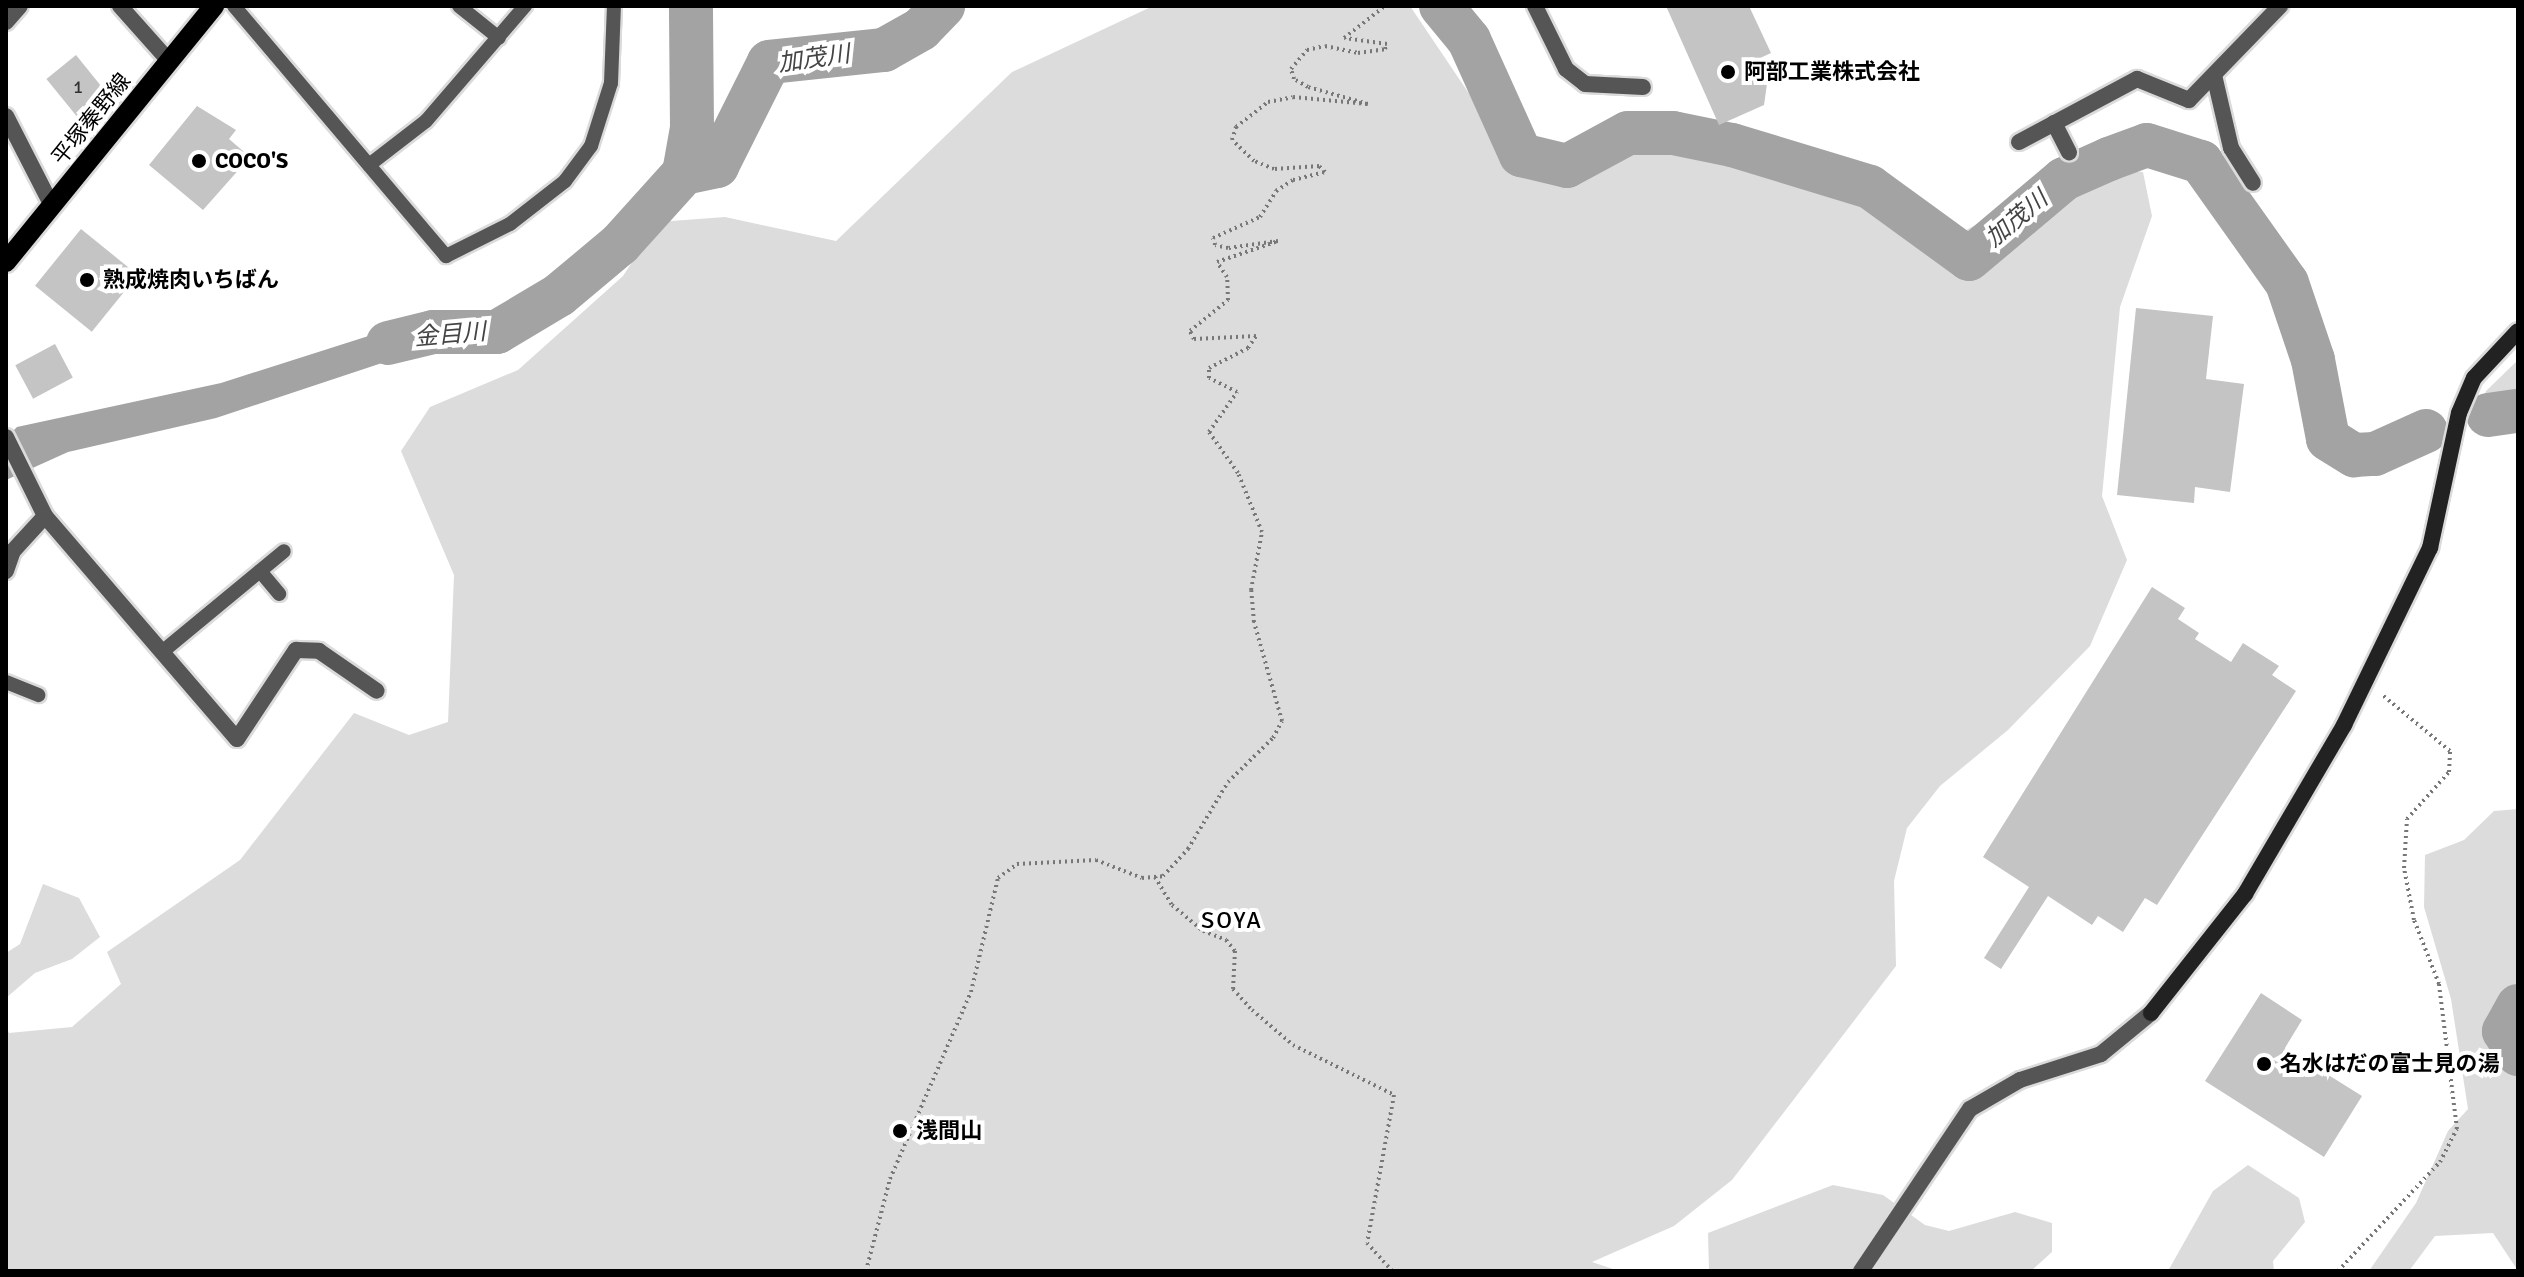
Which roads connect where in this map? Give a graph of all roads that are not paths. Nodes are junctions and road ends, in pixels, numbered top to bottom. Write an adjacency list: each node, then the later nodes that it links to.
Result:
1 (20, 6): 10 (street)
2 (120, 6): 12 (street)
3 (214, 6): 12 (main road, 平塚秦野線)
4 (234, 6): 19 (lane)
5 (459, 6): 11 (lane)
6 (525, 6): 11 (lane)
7 (614, 6): 19 (lane)
8 (1535, 6): 14 (street)
9 (2280, 6): 13 (street)
10 (6, 22)
11 (499, 38): 19 (lane)
12 (169, 61): 21 (main road, 平塚秦野線)
13 (2214, 75): 16 (street); 20 (street)
14 (1643, 87)
15 (6, 116): 21 (street)
16 (2054, 123): 17 (street); 18 (street)
17 (2019, 142)
18 (2069, 152)
19 (369, 165)
20 (2253, 183)
21 (52, 206): 22 (main road, 平塚秦野線)
22 (6, 262)
23 (2518, 331): 34 (street)
24 (6, 437): 25 (street)
25 (42, 511): 27 (street); 30 (street)
26 (284, 551): 28 (lane)
27 (6, 571)
28 (260, 571): 29 (lane); 30 (lane)
29 (279, 594)
30 (162, 652): 32 (street)
31 (6, 682): 33 (lane)
32 (377, 691)
33 (39, 695)
34 (1860, 1270)

